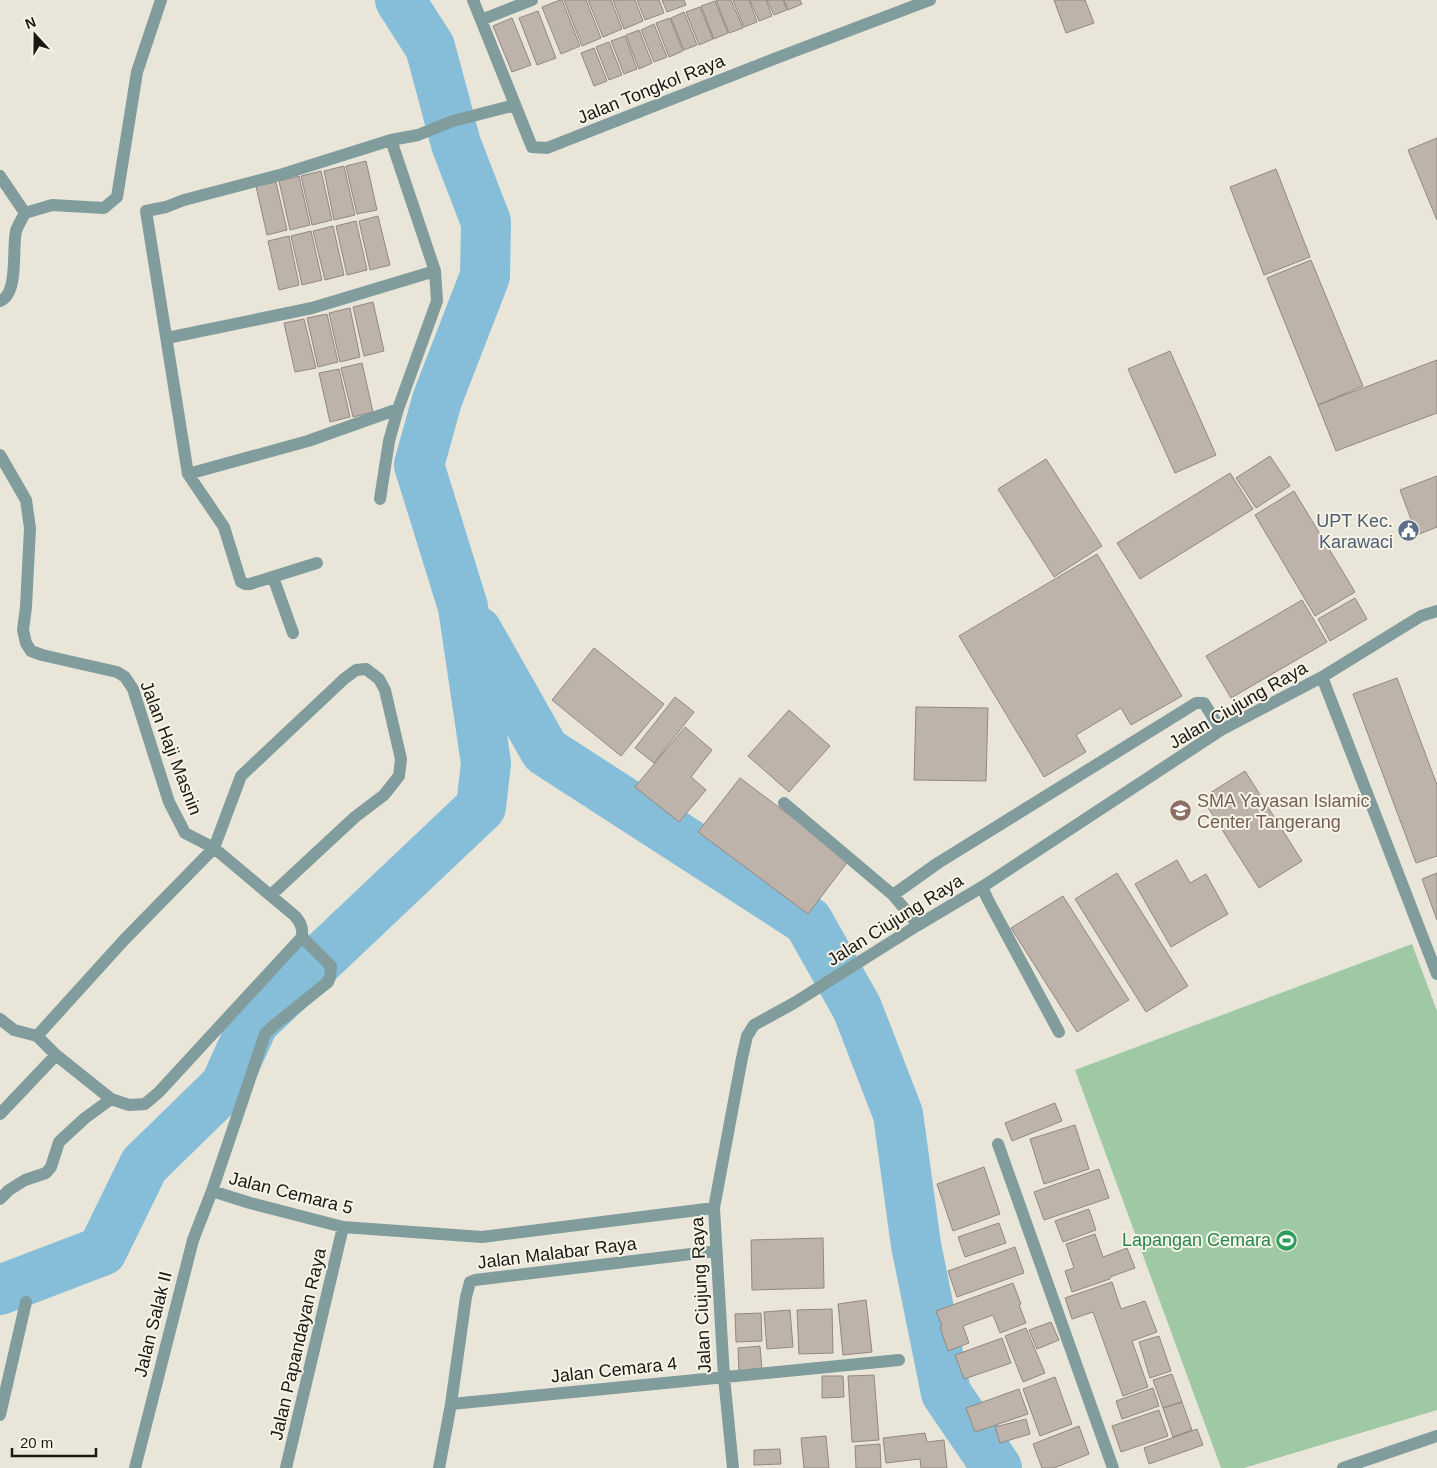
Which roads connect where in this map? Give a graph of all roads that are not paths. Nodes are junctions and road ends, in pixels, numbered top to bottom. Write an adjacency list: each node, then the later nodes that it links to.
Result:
1 (161, 0): 9 (street)
2 (473, 0): 5 (street, Jalan Tongkol Raya)
3 (532, 0): 5 (street)
4 (930, 0): 6 (street, Jalan Tongkol Raya)
5 (481, 20): 6 (street, Jalan Tongkol Raya)
6 (515, 105): 7 (street)
7 (391, 140): 10 (street); 12 (street)
8 (0, 176): 9 (street)
9 (25, 213): 11 (street)
10 (435, 271): 12 (street); 13 (street)
11 (0, 301)
12 (167, 338): 15 (street)
13 (398, 409): 15 (street); 16 (street)
14 (0, 455): 24 (street, Jalan Haji Masnin)
15 (188, 474): 18 (street)
16 (380, 499)
17 (316, 563): 18 (street)
18 (274, 577): 20 (street)
19 (1437, 611): 21 (street, Jalan Ciujung Raya)
20 (293, 633)
21 (1322, 677): 22 (street, Jalan Ciujung Raya); 30 (street)
22 (1221, 730): 25 (street, Jalan Ciujung Raya); 26 (street)
23 (784, 803): 26 (street)
24 (214, 848): 27 (street); 27 (street); 33 (street)
25 (982, 887): 28 (street, Jalan Ciujung Raya); 32 (street)
26 (893, 895): 28 (street)
27 (271, 896): 29 (street)
28 (918, 925): 40 (street, Jalan Ciujung Raya)
29 (302, 937): 35 (street); 38 (street, Jalan Cemara 5)
30 (1437, 974)
31 (0, 1019): 33 (street)
32 (1059, 1032)
33 (36, 1036): 34 (street)
34 (56, 1055): 35 (street); 36 (street)
35 (111, 1099): 39 (street)
36 (0, 1114)
37 (998, 1144): 53 (street)
38 (212, 1191): 41 (street, Jalan Cemara 5); 49 (street, Jalan Salak II)
39 (0, 1199)
40 (714, 1208): 41 (street, Jalan Cemara 5); 42 (street, Jalan Ciujung Raya)
41 (343, 1227): 50 (street, Jalan Papandayan Raya)
42 (716, 1251): 45 (street, Jalan Ciujung Raya); 46 (street, Jalan Malabar Raya)
43 (26, 1302): 47 (street)
44 (899, 1360): 45 (street, Jalan Cemara 4)
45 (724, 1377): 46 (street, Jalan Cemara 4); 52 (street, Jalan Ciujung Raya)
46 (452, 1404): 51 (street, Jalan Malabar Raya)
47 (0, 1415)
48 (1437, 1436): 54 (street)
49 (135, 1468)
50 (286, 1468)
51 (439, 1468)
52 (733, 1468)
53 (1113, 1468)
54 (1342, 1468)

